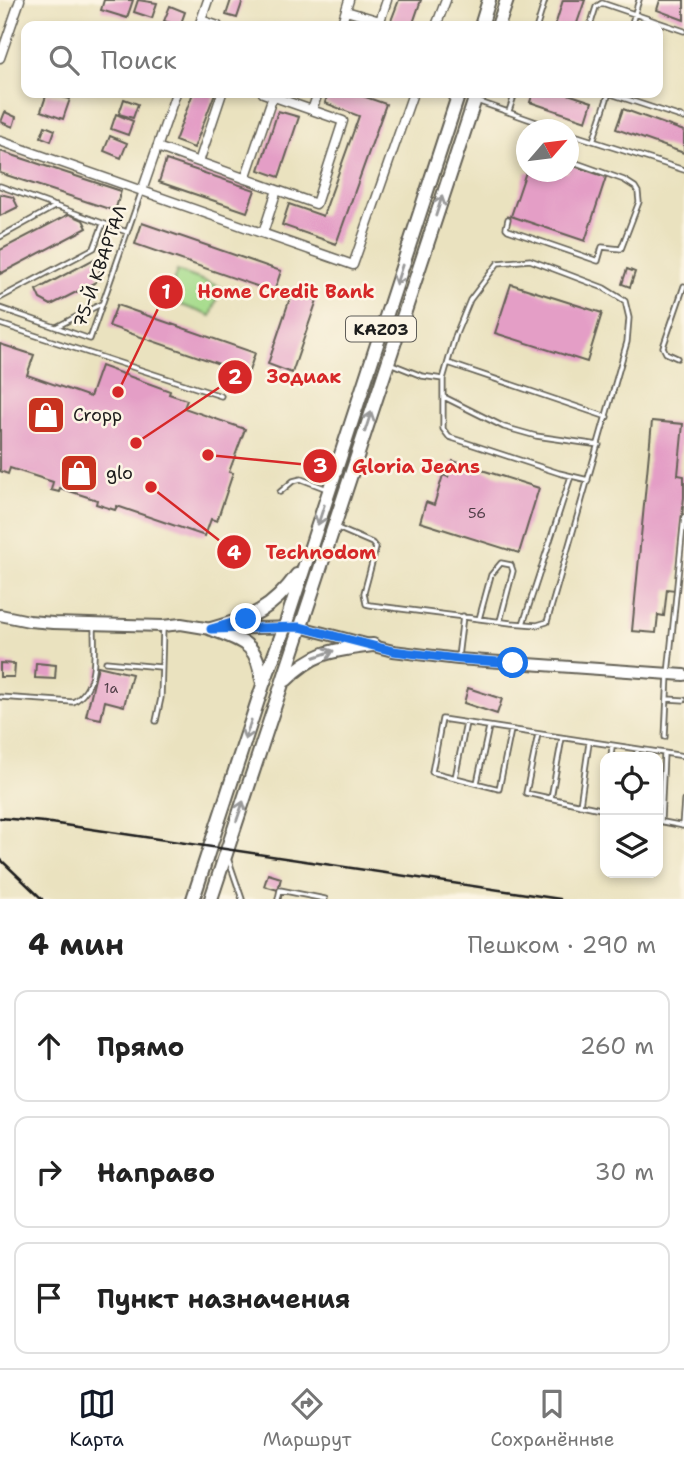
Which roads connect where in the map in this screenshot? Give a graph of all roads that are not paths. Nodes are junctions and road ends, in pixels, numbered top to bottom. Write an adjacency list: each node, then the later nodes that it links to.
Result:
1 (20, 0): 23 (street)
2 (208, 0): 12 (street)
3 (349, 0): 10 (street)
4 (387, 0): 10 (street)
5 (446, 0): 14 (street)
6 (489, 0): 15 (main road)
7 (507, 0): 16 (main road)
8 (545, 0): 17 (lane)
9 (639, 0): 11 (lane)
10 (346, 10): 13 (street)
11 (634, 14): 18 (lane); 19 (lane); 20 (lane)
12 (201, 21)
13 (343, 21)
14 (438, 21)
15 (483, 21)
16 (500, 21)
17 (539, 21)
18 (592, 21)
19 (632, 21)
20 (655, 21)
21 (663, 24): 22 (lane)
22 (684, 31)
23 (0, 58)
24 (174, 98): 43 (street)
25 (220, 98): 44 (street)
26 (273, 98): 47 (street)
27 (279, 98): 36 (street)
28 (316, 98): 36 (street)
29 (409, 98): 55 (street)
30 (455, 98): 73 (main road, KАZ03, one-way to 73)
31 (476, 98): 64 (main road, KАZ03, one-way to 31)
32 (478, 98): 37 (lane)
33 (513, 98): 37 (lane)
34 (607, 98): 41 (lane)
35 (624, 98): 38 (lane)
36 (312, 110): 49 (street)
37 (509, 111): 39 (lane)
38 (684, 118)
39 (529, 119)
40 (579, 136): 41 (lane)
41 (593, 141): 46 (lane)
42 (0, 142): 50 (street)
43 (157, 147): 44 (street); 50 (street)
44 (199, 162): 47 (street)
45 (579, 164): 52 (lane)
46 (684, 170)
47 (245, 179): 49 (street)
48 (0, 186): 51 (lane)
49 (277, 190): 55 (street)
50 (142, 191): 54 (lane, 75-Й КВАРТАЛ); 55 (street)
51 (56, 206): 53 (lane); 56 (lane)
52 (508, 219)
53 (103, 224): 54 (lane); 58 (lane)
54 (127, 232): 59 (lane, 75-Й КВАРТАЛ)
55 (263, 233)
56 (0, 237)
57 (684, 286): 63 (lane)
58 (0, 298)
59 (103, 303): 62 (lane); 62 (lane, 75-Й КВАРТАЛ)
60 (0, 308): 62 (lane, 75-Й КВАРТАЛ)
61 (0, 324): 67 (lane)
62 (56, 327)
63 (677, 358)
64 (387, 363): 66 (lane); 76 (main road, KАZ03, one-way to 64)
65 (448, 363): 66 (lane); 69 (lane); 69 (lane)
66 (443, 379): 68 (lane)
67 (221, 396)
68 (443, 397): 70 (lane); 71 (lane)
69 (607, 417): 70 (lane)
70 (599, 445): 72 (lane)
71 (571, 476): 72 (lane); 83 (lane)
72 (588, 481): 83 (lane)
73 (329, 490): 74 (lane); 77 (main road, KАZ03, one-way to 77)
74 (281, 492)
75 (684, 517): 92 (lane)
76 (333, 526): 79 (lane); 86 (main road, KАZ03)
77 (304, 565): 85 (main road, KАZ03); 87 (main road)
78 (0, 615): 82 (street)
79 (463, 616): 80 (lane); 89 (lane)
80 (479, 619): 81 (lane); 81 (lane)
81 (500, 621): 83 (lane)
82 (94, 624): 84 (street); 96 (lane)
83 (523, 624)
84 (163, 626): 87 (street); 91 (lane)
85 (285, 626): 86 (street); 87 (street); 95 (main road, KАZ03)
86 (300, 627): 88 (street); 94 (main road, KАZ03)
87 (211, 629): 95 (main road)
88 (373, 645): 89 (street); 94 (main road, one-way to 88)
89 (458, 659): 92 (street)
90 (106, 662): 91 (lane)
91 (160, 667): 99 (lane)
92 (668, 674): 93 (street); 97 (lane)
93 (684, 675)
94 (283, 682): 121 (main road, KАZ03, one-way to 94)
95 (263, 685): 122 (main road, KАZ03, one-way to 122)
96 (0, 697)
97 (667, 699): 98 (lane); 104 (lane)
98 (684, 700)
99 (156, 721)
100 (466, 723): 101 (lane); 112 (lane); 112 (lane)
101 (489, 727): 102 (lane); 113 (lane)
102 (511, 730): 103 (lane); 113 (lane)
103 (538, 734): 105 (lane); 114 (lane)
104 (665, 737)
105 (562, 738): 106 (lane); 114 (lane)
106 (589, 743): 107 (lane); 116 (lane)
107 (612, 746): 108 (lane); 109 (lane)
108 (637, 749): 110 (lane)
109 (611, 752)
110 (664, 753): 111 (lane); 118 (lane)
111 (684, 756)
112 (455, 778): 113 (lane)
113 (477, 783)
114 (550, 799): 116 (lane)
115 (684, 801): 120 (lane)
116 (580, 805): 117 (lane)
117 (600, 809)
118 (659, 815)
119 (663, 822): 120 (lane)
120 (683, 826)
121 (226, 853): 123 (main road, KАZ03); 124 (lane)
122 (193, 899)
123 (211, 899)
124 (242, 899)
125 (278, 899): 126 (lane)
126 (324, 899)

